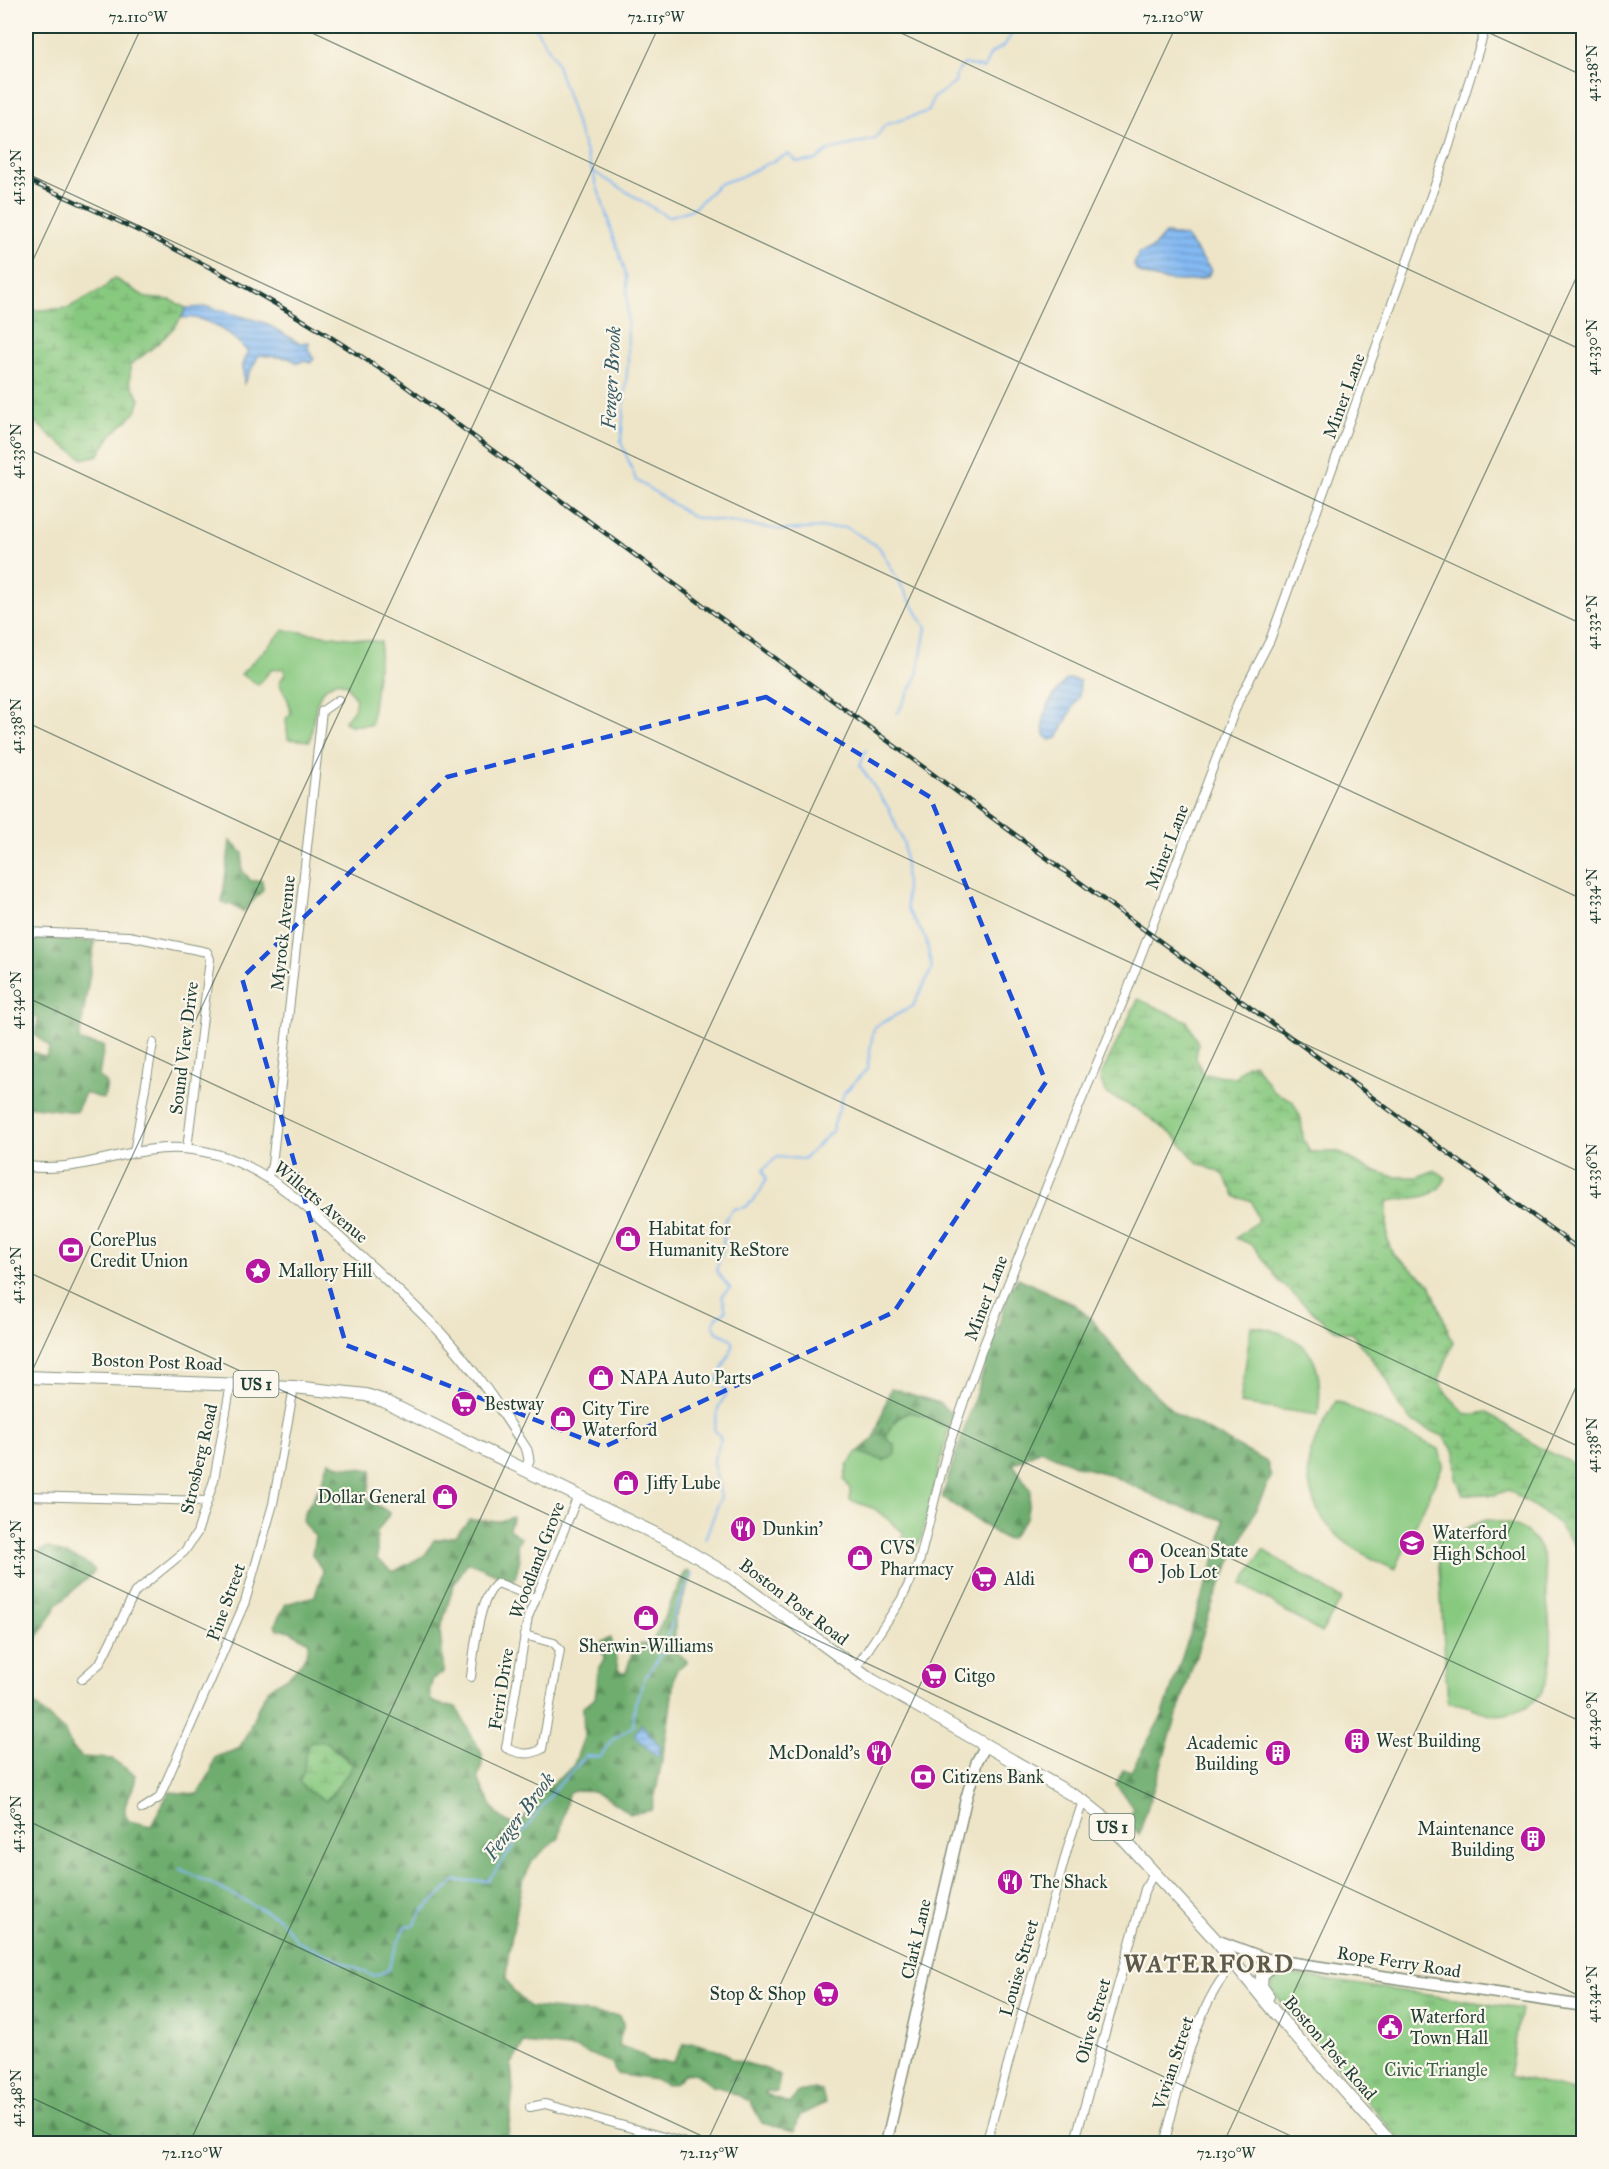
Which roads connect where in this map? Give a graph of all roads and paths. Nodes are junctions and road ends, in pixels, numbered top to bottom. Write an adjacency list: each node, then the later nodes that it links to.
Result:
1 (1486, 26): 18 (street, Miner Lane)
2 (338, 700): 8 (street, Myrock Avenue)
3 (26, 932): 5 (street, Sound View Drive)
4 (153, 1043): 6 (street)
5 (187, 1149): 6 (street, Willetts Avenue); 8 (street, Willetts Avenue)
6 (134, 1152): 7 (street, Willetts Avenue)
7 (26, 1166)
8 (268, 1176): 12 (street, Willetts Avenue)
9 (26, 1377): 10 (main road, Boston Post Road / US 1)
10 (231, 1383): 11 (main road, Boston Post Road / US 1); 15 (street, Strosberg Road)
11 (294, 1387): 12 (main road, Boston Post Road / US 1); 23 (street, Pine Street)
12 (526, 1469): 14 (main road, Boston Post Road / US 1)
13 (26, 1496): 15 (street)
14 (578, 1496): 16 (street, Woodland Grove); 18 (main road, Boston Post Road / US 1)
15 (207, 1501): 20 (street, Strosberg Road)
16 (535, 1598): 17 (street, Woodland Grove); 19 (street)
17 (525, 1635): 17 (street, Ferri Drive)
18 (855, 1670): 21 (main road, Boston Post Road / US 1)
19 (471, 1677)
20 (82, 1679)
21 (986, 1745): 22 (main road, Boston Post Road / US 1); 32 (main road, Clark Lane)
22 (1083, 1801): 24 (main road, Boston Post Road / US 1); 33 (street, Louise Street)
23 (142, 1809)
24 (1154, 1873): 25 (main road, Boston Post Road / US 1); 34 (street, Olive Street)
25 (1214, 1938): 26 (main road, Rope Ferry Road); 27 (main road, Boston Post Road / US 1)
26 (1283, 1961): 28 (main road, Rope Ferry Road); 29 (main road)
27 (1235, 1964): 29 (main road, Boston Post Road / US 1); 35 (street, Vivian Street)
28 (1584, 2006)
29 (1276, 2014): 36 (main road, Boston Post Road / US 1)
30 (530, 2107): 31 (street)
31 (689, 2144)
32 (886, 2144)
33 (986, 2144)
34 (1074, 2144)
35 (1164, 2144)
36 (1392, 2144)

